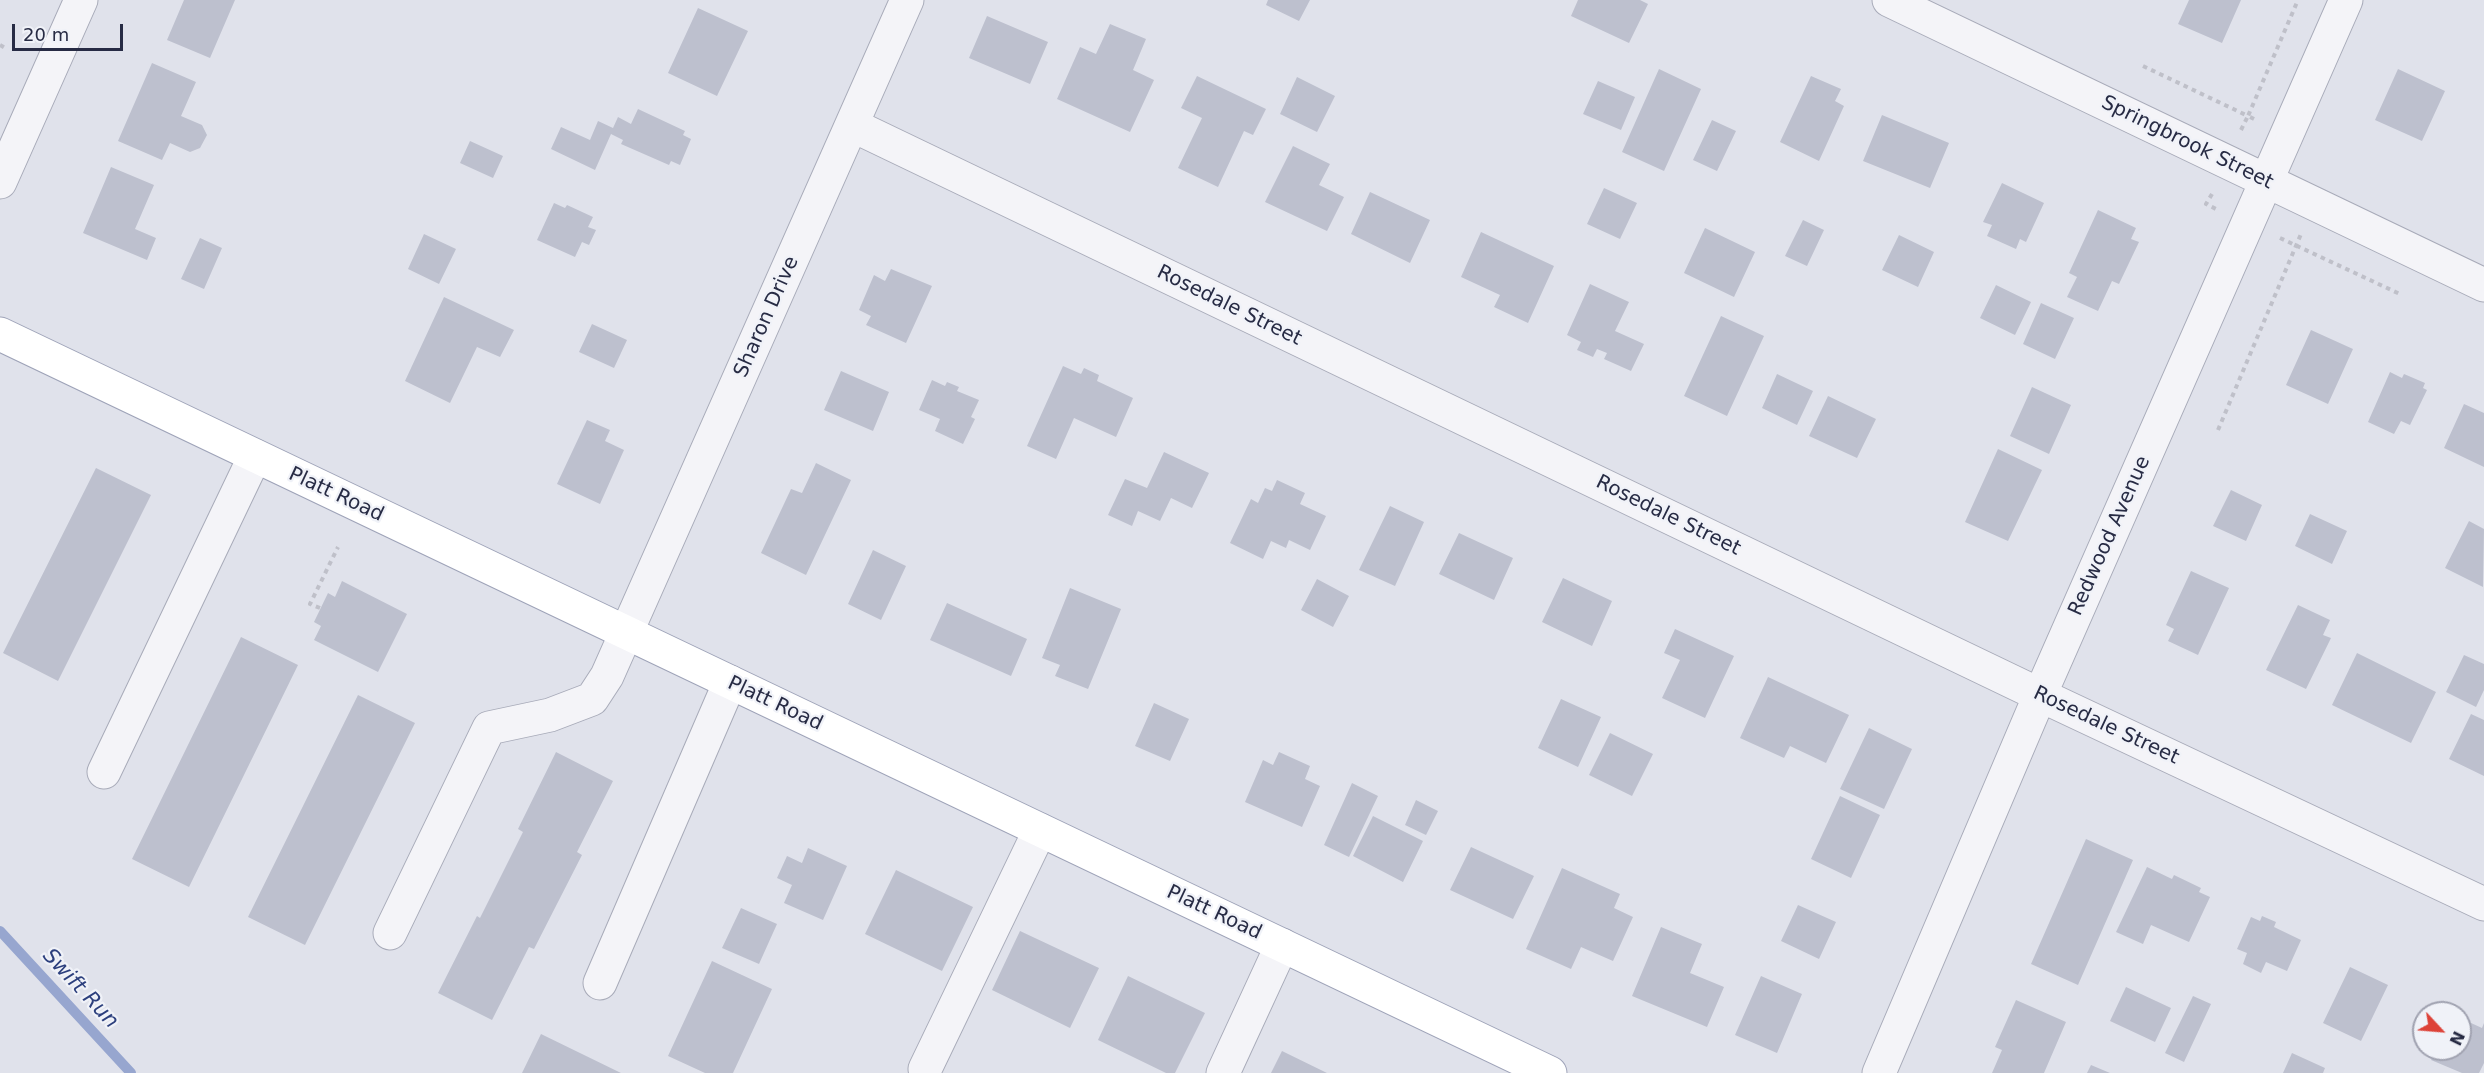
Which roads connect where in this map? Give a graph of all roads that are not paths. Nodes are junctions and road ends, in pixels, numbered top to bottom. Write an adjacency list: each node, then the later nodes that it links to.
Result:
1 (81, 0): 7 (street)
2 (907, 0): 5 (street, Sharon Drive)
3 (1890, 0): 6 (street, Springbrook Street)
4 (2346, 0): 6 (street, Redwood Avenue)
5 (852, 125): 11 (street, Sharon Drive); 13 (street, Rosedale Street)
6 (2266, 181): 8 (street, Springbrook Street); 13 (street, Redwood Avenue)
7 (0, 182)
8 (2484, 285)
9 (0, 334): 10 (main road, Platt Road)
10 (255, 456): 11 (main road, Platt Road); 14 (street)
11 (626, 633): 12 (main road, Platt Road); 17 (street, Sharon Drive)
12 (730, 682): 15 (main road, Platt Road); 19 (street)
13 (2040, 695): 16 (street, Rosedale Street); 24 (street, Redwood Avenue)
14 (104, 772)
15 (1040, 830): 18 (main road, Platt Road); 21 (street)
16 (2484, 904)
17 (390, 933)
18 (1282, 945): 20 (main road, Platt Road); 22 (street)
19 (600, 983)
20 (1510, 1064): 23 (main road, Platt Road)
21 (924, 1069)
22 (1223, 1073)
23 (1550, 1073)
24 (1879, 1073)

